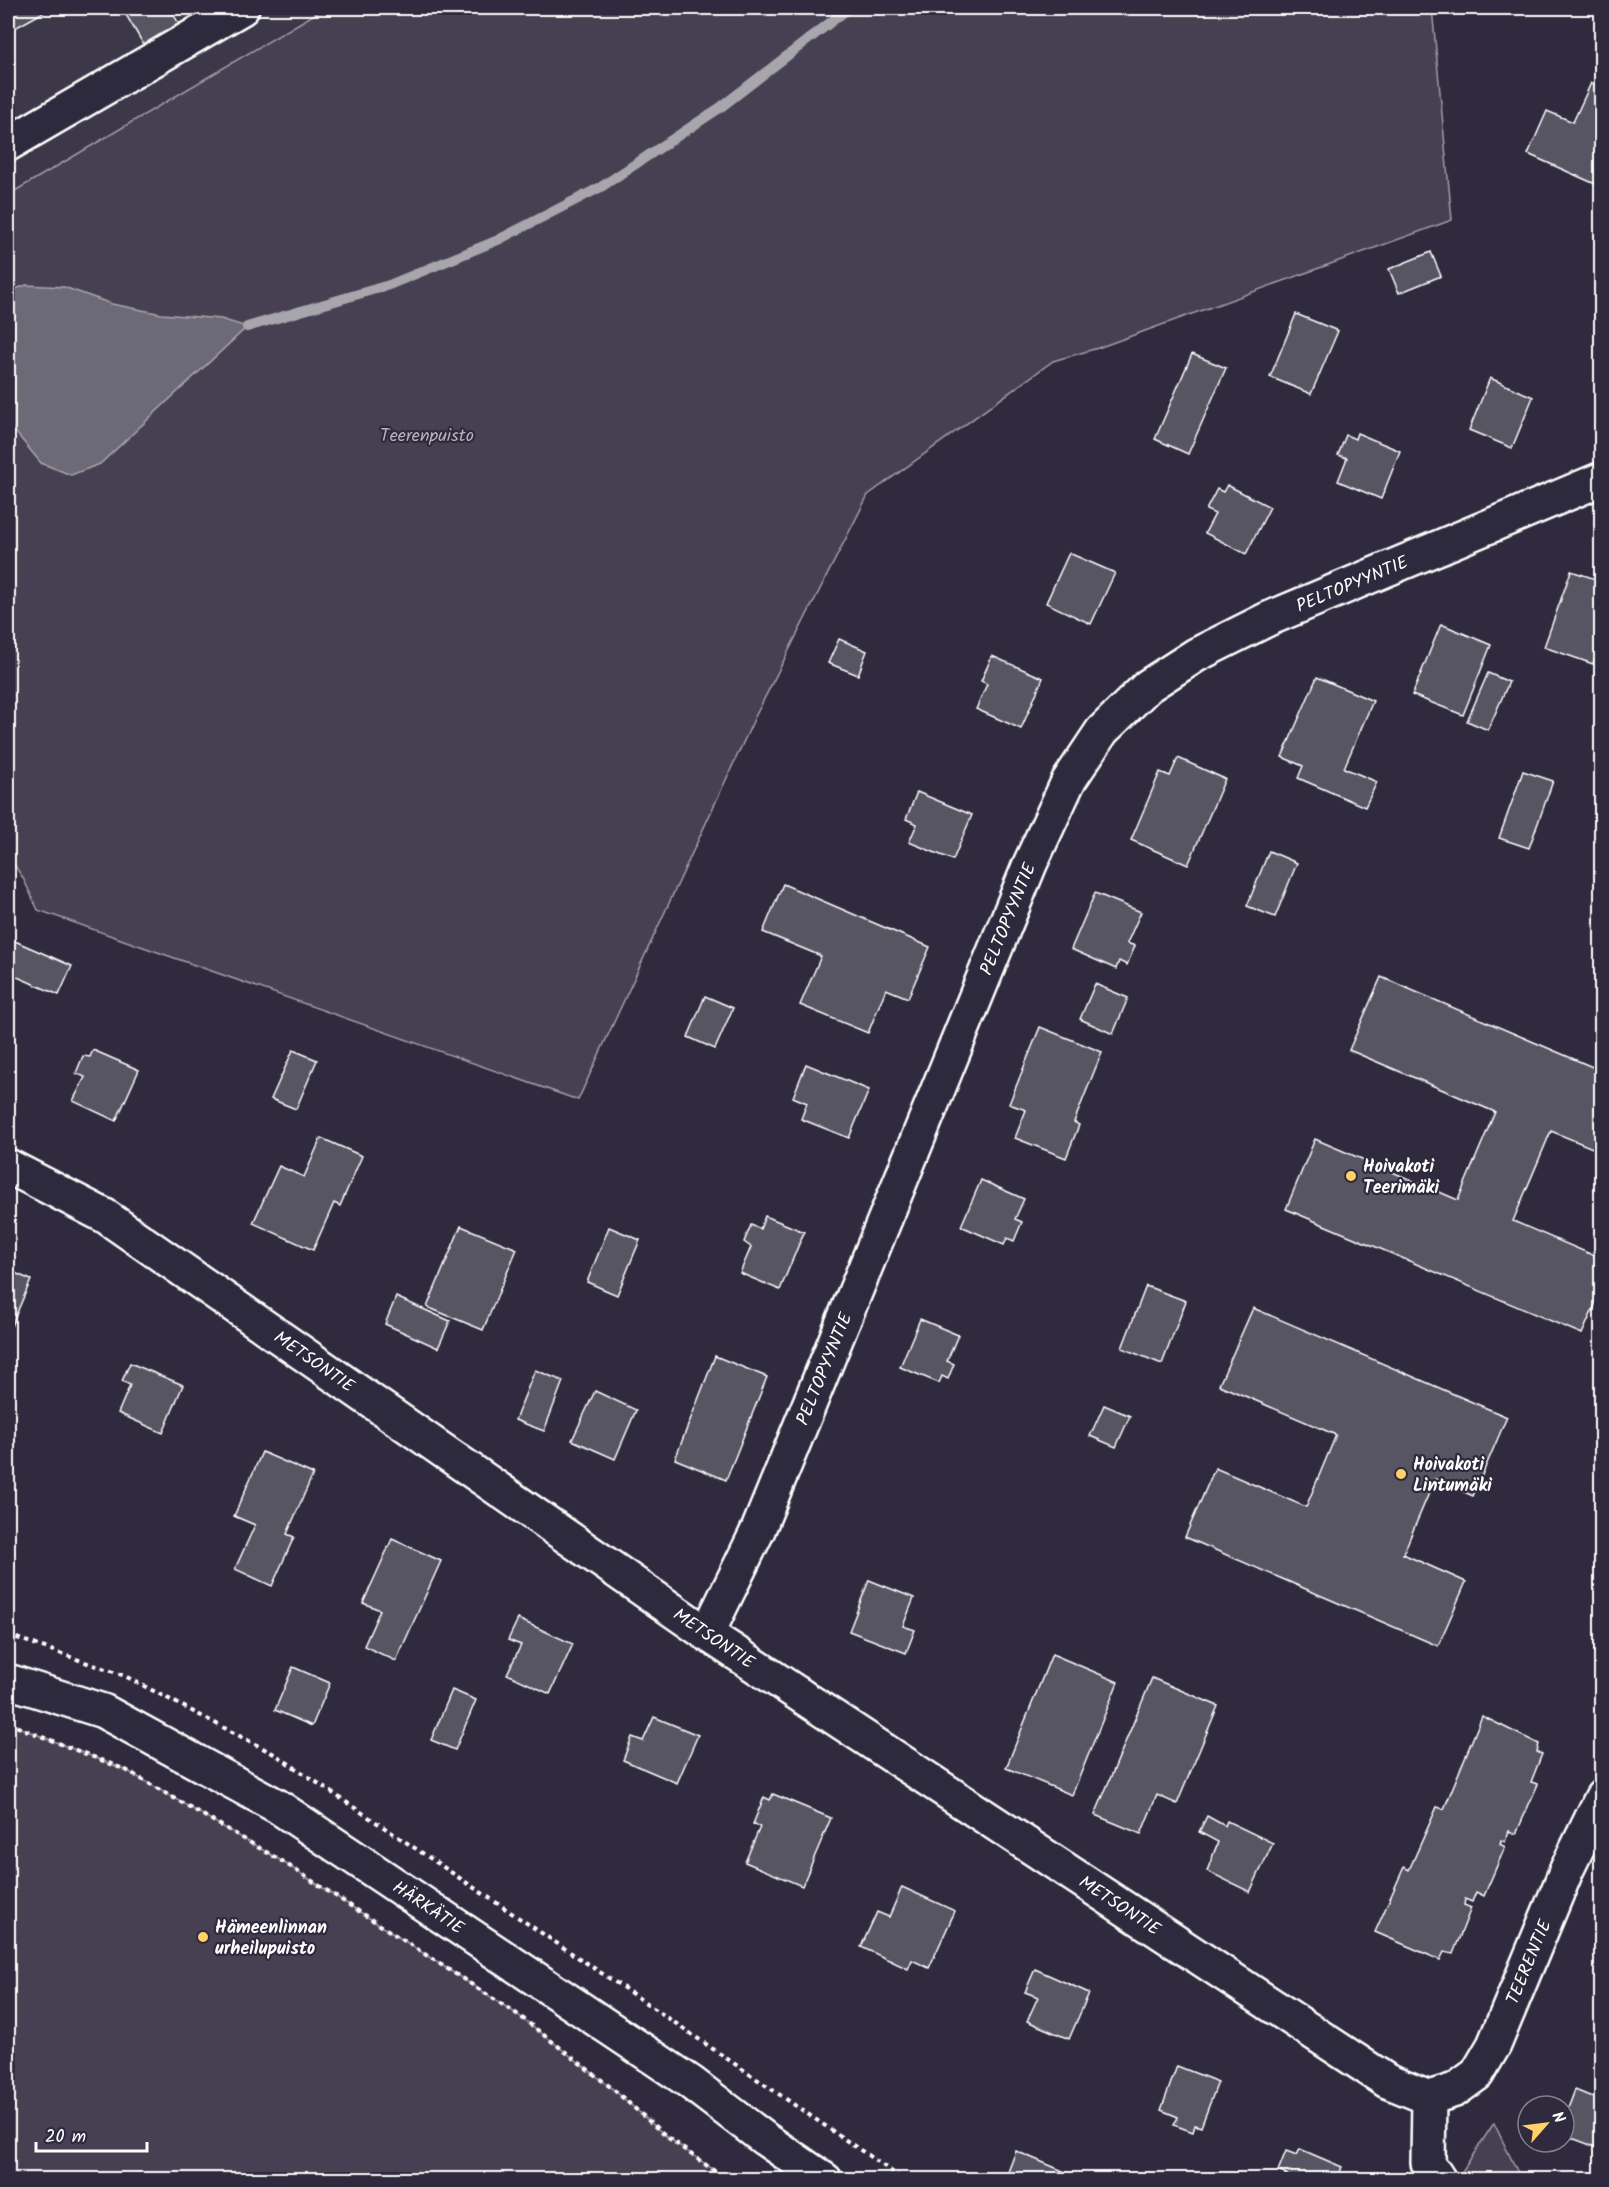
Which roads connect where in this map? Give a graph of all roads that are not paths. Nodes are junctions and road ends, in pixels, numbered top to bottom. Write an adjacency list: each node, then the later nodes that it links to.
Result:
1 (242, 8): 2 (street)
2 (8, 144)
3 (1602, 479): 5 (street, PELTOPYYNTIE)
4 (8, 1166): 5 (street, METSONTIE)
5 (707, 1634): 8 (street, METSONTIE)
6 (8, 1681): 9 (street, HÄRKÄTIE)
7 (1602, 1797): 8 (street, TEERENTIE)
8 (1429, 2098): 10 (street)
9 (804, 2174)
10 (1439, 2180)

